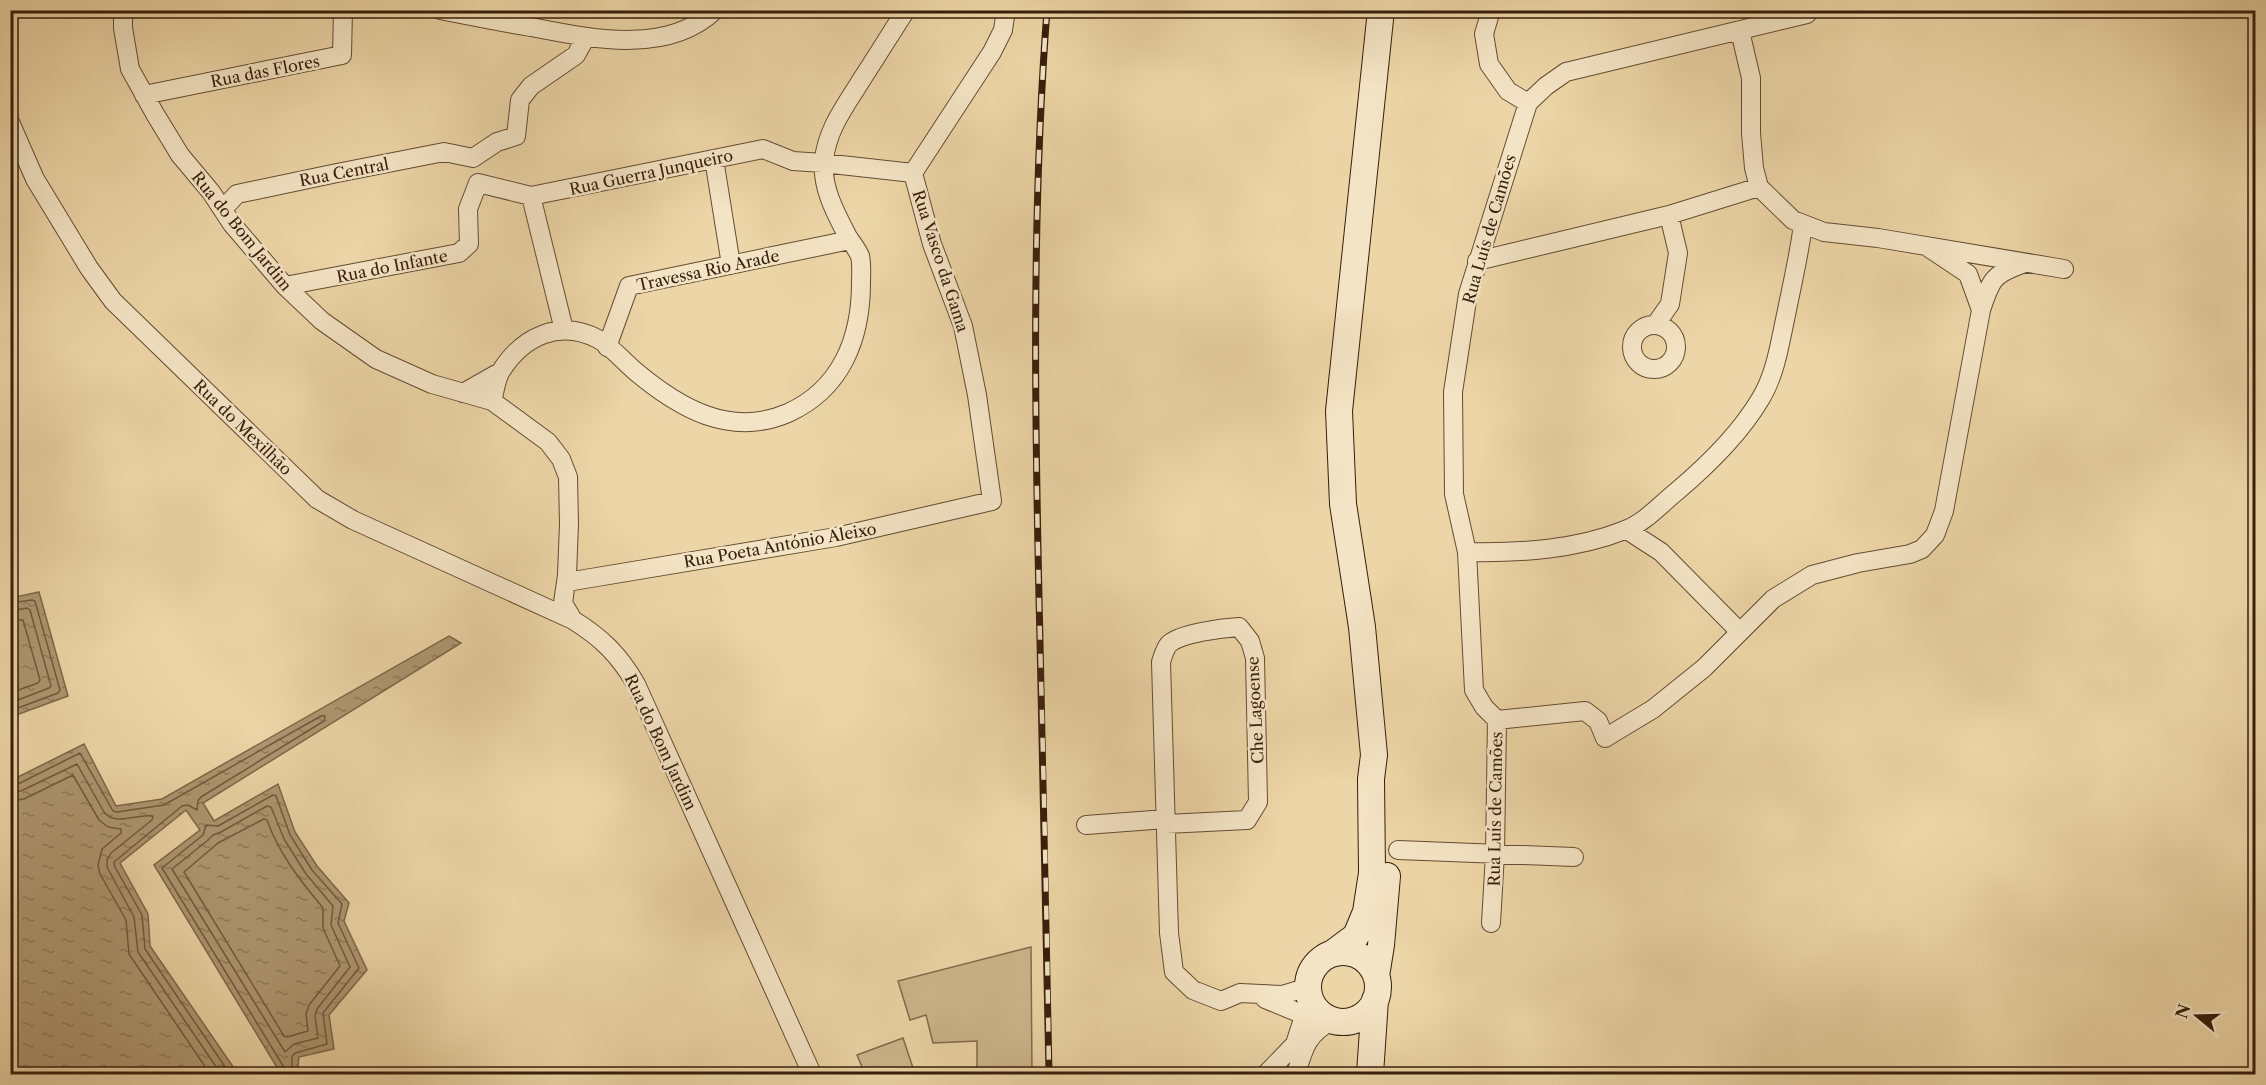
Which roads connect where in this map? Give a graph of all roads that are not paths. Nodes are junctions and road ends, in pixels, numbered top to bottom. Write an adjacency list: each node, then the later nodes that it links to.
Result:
1 (123, 10): 12 (street, Rua do Bom Jardim)
2 (343, 10): 12 (street, Rua das Flores)
3 (440, 10): 11 (street)
4 (715, 10): 11 (street)
5 (906, 10): 17 (street)
6 (1006, 10): 18 (street, Rua Vasco da Gama)
7 (1491, 10): 13 (street)
8 (1807, 14): 10 (street)
9 (1380, 15): 46 (main road)
10 (1740, 31): 13 (street); 20 (street)
11 (586, 37): 15 (street)
12 (144, 95): 21 (street, Rua do Bom Jardim)
13 (1528, 103): 29 (street, Rua Luís de Camões)
14 (10, 122): 45 (street, Rua do Mexilhão)
15 (473, 158): 19 (street); 22 (street, Rua Central)
16 (714, 159): 17 (street, Rua Guerra Junqueiro); 23 (street, Rua Guerra Junqueiro); 31 (street)
17 (823, 162): 18 (street, Rua Guerra Junqueiro); 27 (street)
18 (913, 173): 41 (street, Rua Vasco da Gama)
19 (478, 183): 23 (street, Rua Guerra Junqueiro); 33 (street, Rua do Infante)
20 (1760, 187): 25 (street); 26 (street)
21 (211, 192): 22 (street, Rua Central); 24 (street, Rua do Bom Jardim)
22 (237, 194): 24 (street)
23 (531, 196): 36 (street)
24 (222, 209): 33 (street, Rua do Bom Jardim)
25 (1669, 215): 29 (street); 35 (street)
26 (1803, 225): 28 (street); 42 (street)
27 (850, 240): 31 (street, Travessa Rio Arade); 37 (street)
28 (1926, 246): 30 (street); 34 (street)
29 (1477, 261): 43 (street, Rua Luís de Camões)
30 (2026, 262): 32 (street); 34 (street)
31 (730, 265): 37 (street, Travessa Rio Arade)
32 (2064, 269)
33 (285, 286): 39 (street, Rua do Bom Jardim)
34 (1981, 310): 47 (street)
35 (1656, 324)
36 (564, 330): 37 (street); 38 (street)
37 (607, 347)
38 (500, 372): 39 (street); 40 (street)
39 (463, 393): 40 (street, Rua do Bom Jardim)
40 (492, 401): 44 (street, Rua do Bom Jardim)
41 (992, 501): 44 (street, Rua Poeta António Aleixo)
42 (1627, 530): 43 (street); 47 (street)
43 (1467, 552): 48 (street, Rua Luís de Camões)
44 (567, 582): 45 (street, Rua do Bom Jardim)
45 (573, 620): 61 (street, Rua do Bom Jardim)
46 (1362, 627): 55 (main road); 56 (main road)
47 (1739, 631): 48 (street)
48 (1497, 720): 52 (street, Rua Luís de Camões)
49 (1166, 822): 49 (street, Che Lagoense); 50 (street, Che Lagoense); 58 (street, Che Lagoense)
50 (1086, 825)
51 (1398, 850): 52 (street)
52 (1495, 854): 53 (street); 54 (street, Rua Luís de Camões)
53 (1574, 857)
54 (1491, 923)
55 (1333, 953): 56 (main road); 57 (main road)
56 (1375, 988): 59 (main road); 65 (main road)
57 (1308, 995): 58 (street); 58 (street); 59 (main road); 62 (street)
58 (1221, 1001)
59 (1334, 1022): 60 (street); 64 (main road)
60 (1304, 1045): 62 (street); 63 (street)
61 (804, 1072)
62 (1274, 1072)
63 (1296, 1074)
64 (1364, 1074)
65 (1370, 1074)

